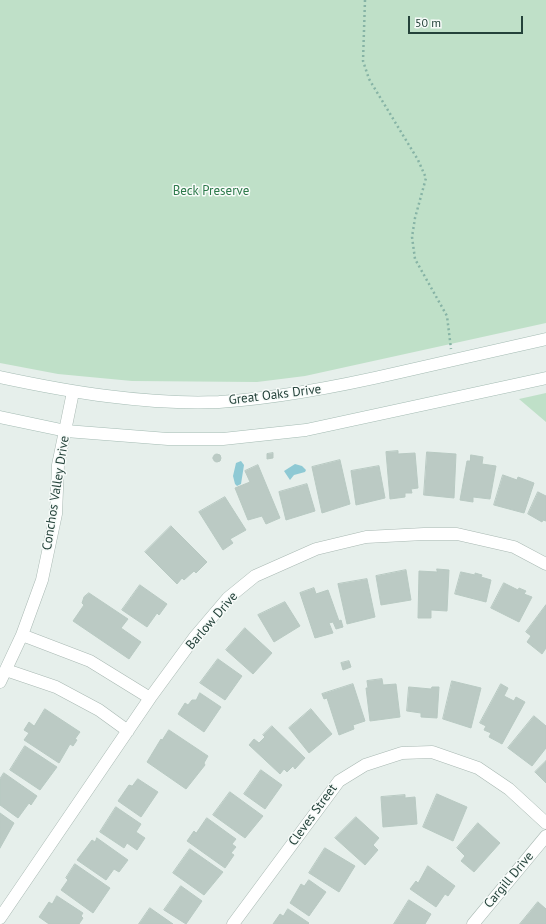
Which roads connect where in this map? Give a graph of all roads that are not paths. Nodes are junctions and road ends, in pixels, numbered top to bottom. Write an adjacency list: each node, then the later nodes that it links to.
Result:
1 (546, 339): 4 (street, Great Oaks Drive)
2 (0, 377): 4 (street, Great Oaks Drive)
3 (546, 378): 6 (street)
4 (74, 392): 6 (street, Conchos Valley Drive)
5 (0, 417): 6 (street)
6 (66, 431): 8 (street, Conchos Valley Drive)
7 (546, 564): 11 (street, Barlow Drive)
8 (22, 635): 9 (street, Conchos Valley Drive); 11 (street)
9 (6, 670): 10 (street, Conchos Valley Drive); 12 (street)
10 (0, 682)
11 (150, 698): 12 (street, Barlow Drive)
12 (128, 731): 15 (street, Barlow Drive)
13 (546, 824): 16 (street, Cleves Street)
14 (546, 836): 17 (street, Cargill Drive)
15 (0, 918)
16 (234, 924)
17 (473, 924)

